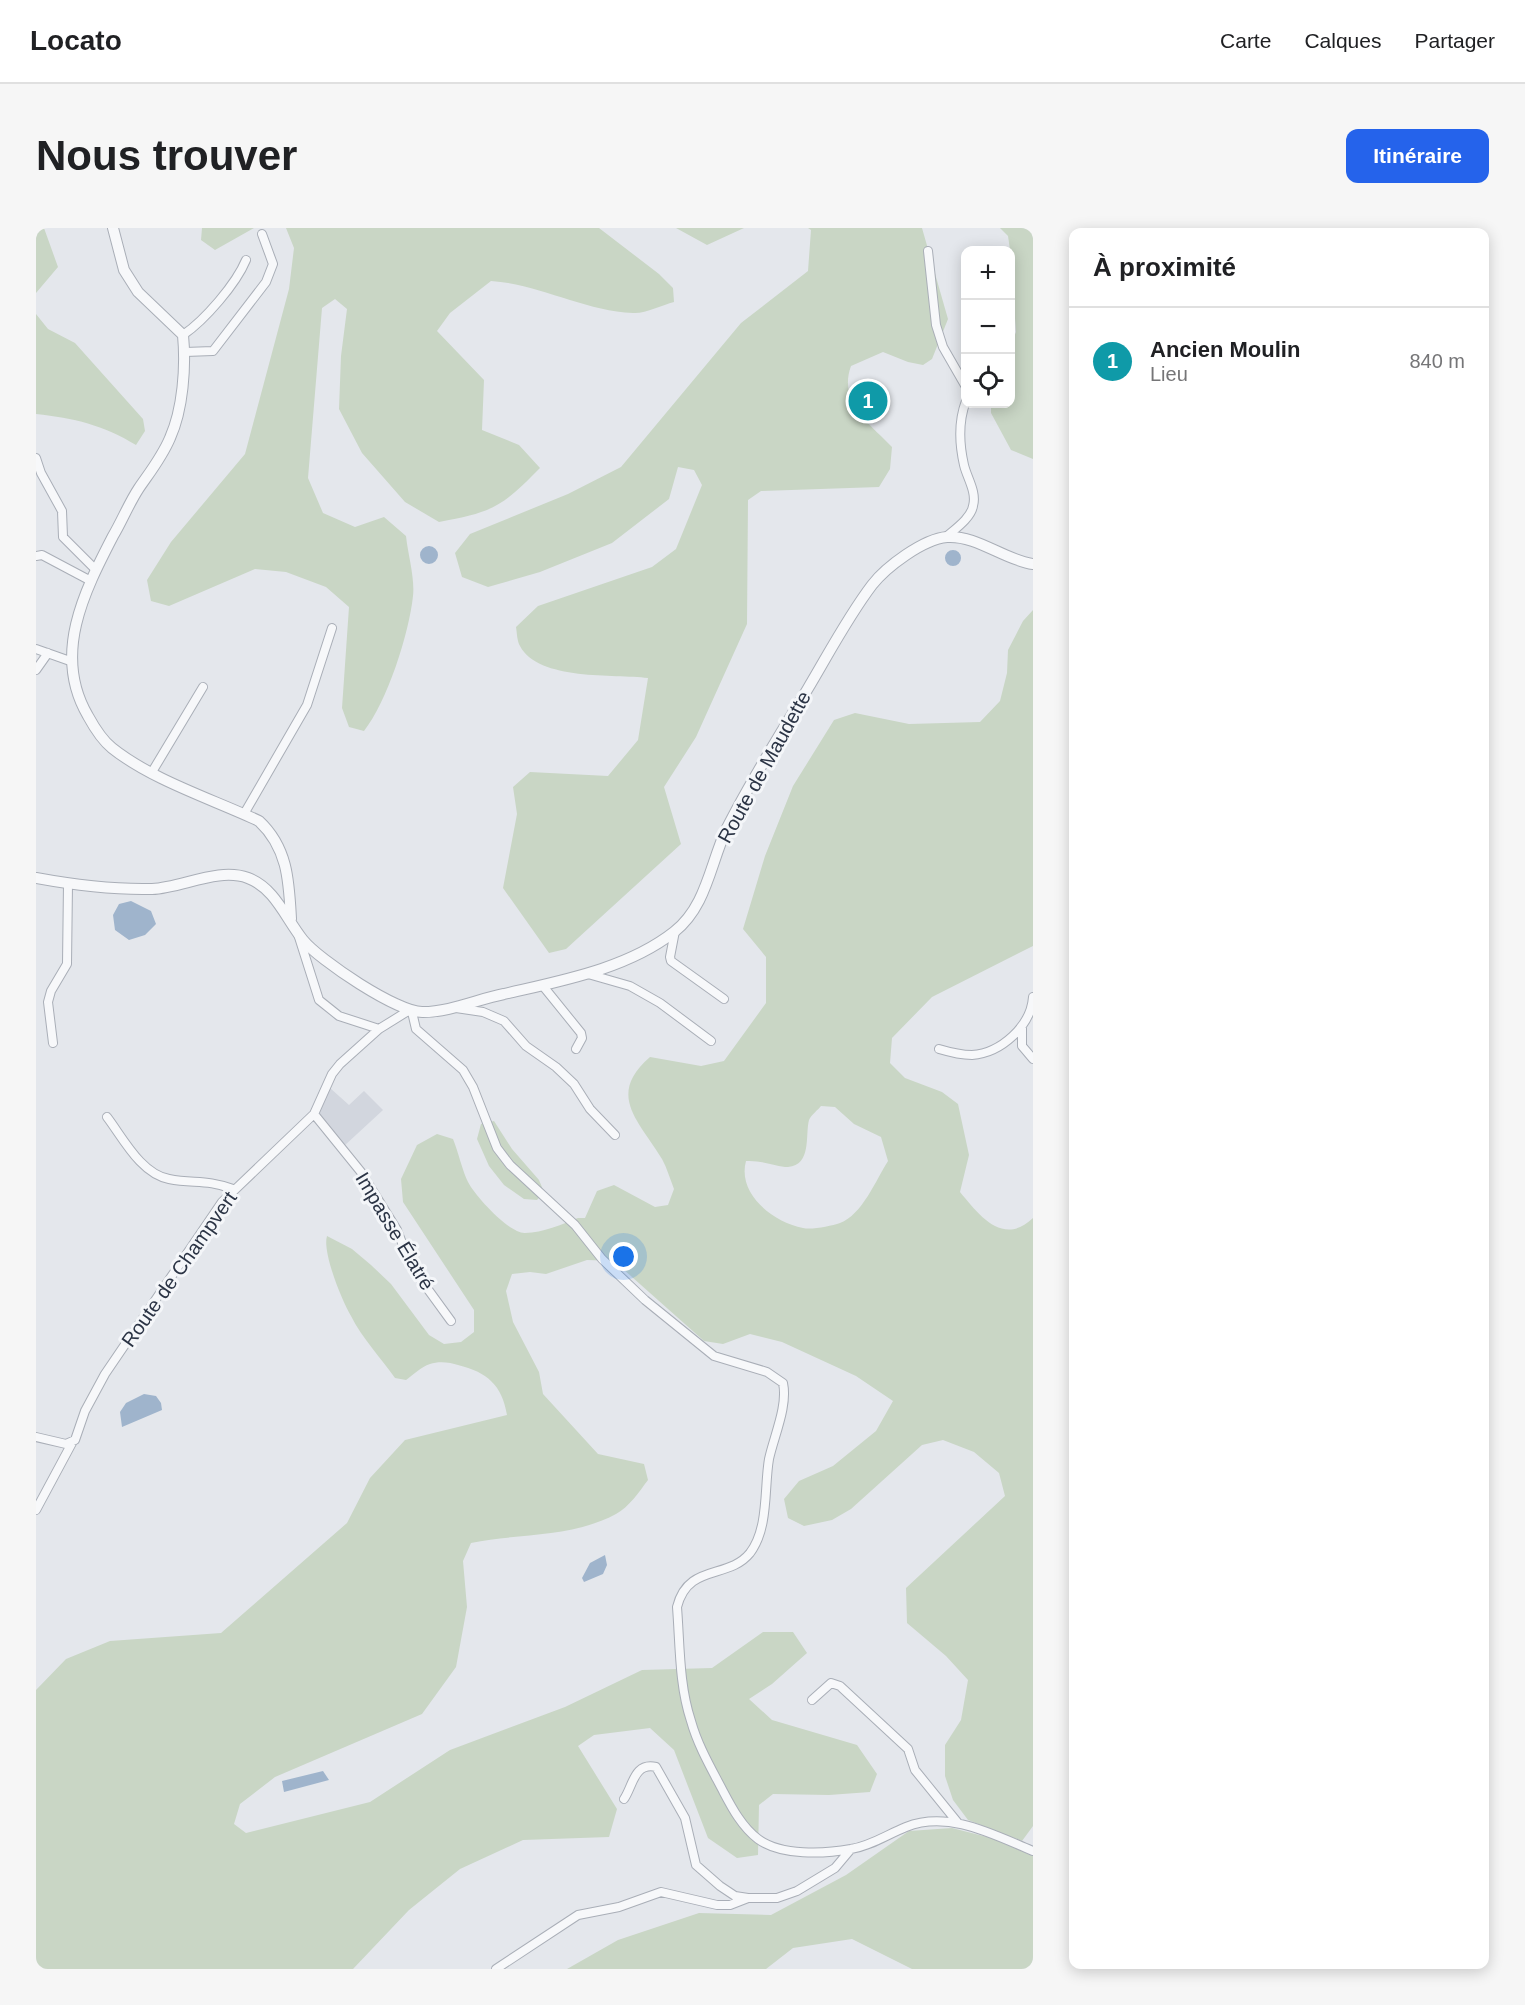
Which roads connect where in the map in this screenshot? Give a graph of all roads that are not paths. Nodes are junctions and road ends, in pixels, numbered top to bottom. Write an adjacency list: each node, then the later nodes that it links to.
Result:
1 (113, 228): 5 (street)
2 (262, 234): 6 (street)
3 (928, 251): 7 (street)
4 (246, 260): 5 (street)
5 (183, 335): 6 (street)
6 (185, 352): 13 (street)
7 (961, 378)
8 (965, 408): 10 (street)
9 (36, 458): 13 (street)
10 (946, 537): 12 (street); 26 (street, Route de Maudette)
11 (36, 556): 14 (street)
12 (1033, 564)
13 (96, 570): 14 (street)
14 (91, 581): 18 (street)
15 (332, 628): 22 (street)
16 (36, 649): 17 (street)
17 (48, 653): 18 (street); 19 (street)
18 (70, 661): 21 (street)
19 (36, 670)
20 (203, 687): 21 (street)
21 (152, 772): 22 (street)
22 (244, 814): 25 (street)
23 (36, 878): 24 (street)
24 (68, 884): 25 (street); 37 (street)
25 (291, 920): 27 (street)
26 (675, 932): 28 (street, Route de Maudette); 31 (street)
27 (298, 934): 33 (street); 35 (street)
28 (587, 974): 29 (street, Route de Maudette); 36 (street)
29 (543, 986): 32 (street, Route de Maudette); 38 (street)
30 (1033, 997): 34 (street)
31 (724, 999)
32 (452, 1008): 33 (street, Route de Maudette); 43 (street)
33 (410, 1011): 35 (street, Route de Champvert); 52 (street)
34 (1022, 1028): 39 (street); 40 (street)
35 (379, 1029): 41 (street, Route de Champvert)
36 (711, 1041)
37 (53, 1043)
38 (576, 1049)
39 (939, 1049)
40 (1033, 1059)
41 (314, 1114): 44 (street, Route de Champvert); 45 (street, Impasse Élatré)
42 (107, 1117): 44 (street)
43 (615, 1135)
44 (233, 1189): 47 (street, Route de Champvert)
45 (451, 1321)
46 (36, 1437): 47 (street)
47 (72, 1443): 48 (street, Route de Champvert)
48 (36, 1510)
49 (812, 1700): 51 (street)
50 (624, 1799): 54 (street)
51 (958, 1823): 52 (street); 53 (street)
52 (851, 1849): 54 (street)
53 (1033, 1851)
54 (748, 1898): 55 (street)
55 (496, 1969)

